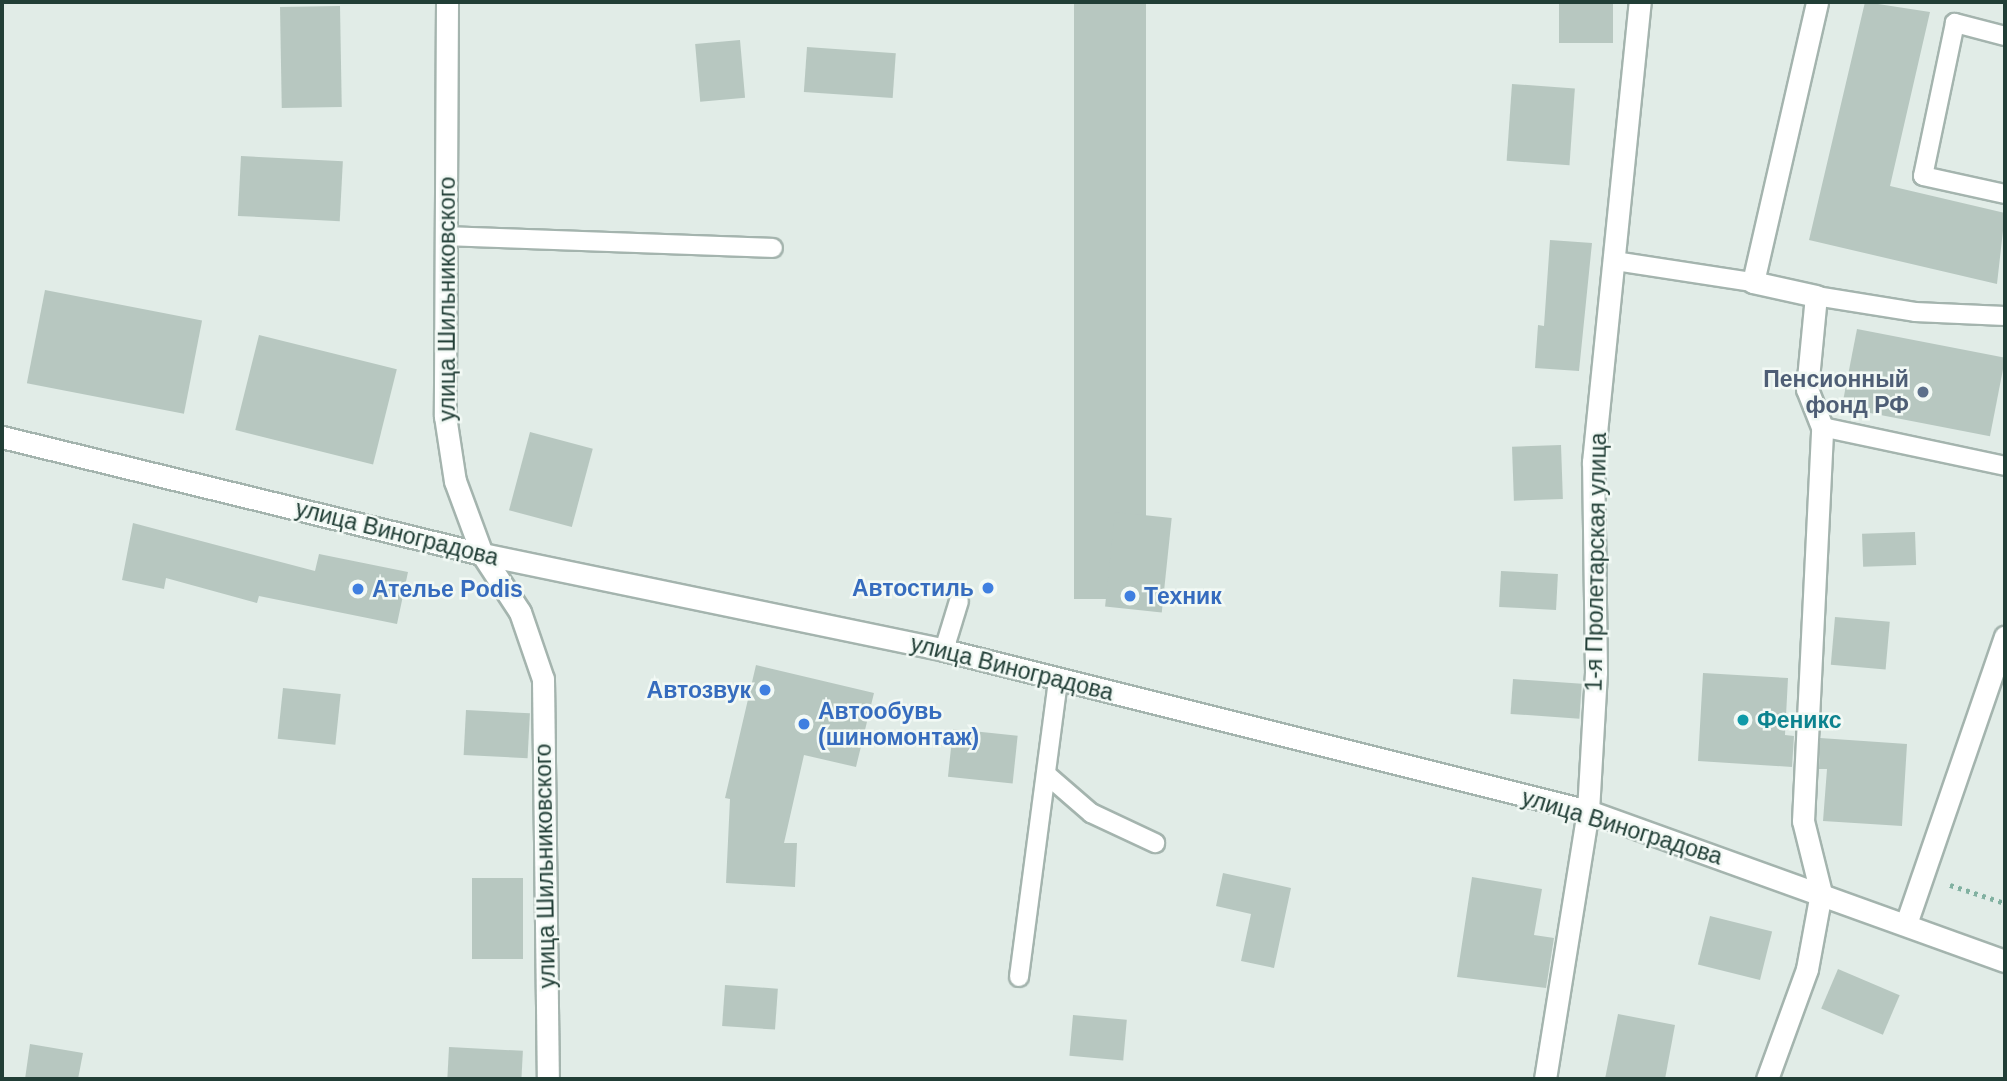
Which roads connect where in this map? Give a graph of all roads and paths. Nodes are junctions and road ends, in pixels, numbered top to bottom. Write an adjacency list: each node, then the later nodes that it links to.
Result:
1 (447, 2): 6 (street, улица Шильниковского)
2 (1640, 2): 8 (street, 1-я Пролетарская улица)
3 (1817, 2): 9 (street)
4 (2005, 36): 5 (lane)
5 (2005, 194)
6 (446, 236): 7 (lane); 15 (street, улица Шильниковского)
7 (774, 248)
8 (1615, 261): 9 (lane); 21 (street, 1-я Пролетарская улица)
9 (1753, 282): 10 (street)
10 (1816, 296): 11 (lane); 12 (street)
11 (2005, 316)
12 (1822, 427): 14 (lane); 24 (street)
13 (2, 436): 15 (street, улица Виноградова)
14 (2005, 466)
15 (482, 554): 18 (street, улица Виноградова); 29 (street, улица Шильниковского)
16 (959, 601): 18 (lane)
17 (2005, 637): 23 (street)
18 (944, 650): 19 (street, улица Виноградова)
19 (1058, 679): 20 (lane); 21 (street, улица Виноградова)
20 (1046, 774): 22 (lane); 28 (lane)
21 (1588, 811): 24 (street, улица Виноградова); 30 (street, 1-я Пролетарская улица)
22 (1155, 843)
23 (1923, 876): 25 (path); 26 (street)
24 (1821, 893): 26 (street, улица Виноградова); 31 (street)
25 (2005, 903)
26 (1906, 924): 27 (street, улица Виноградова)
27 (2005, 961)
28 (1019, 977)
29 (548, 1079)
30 (1545, 1079)
31 (1767, 1079)

